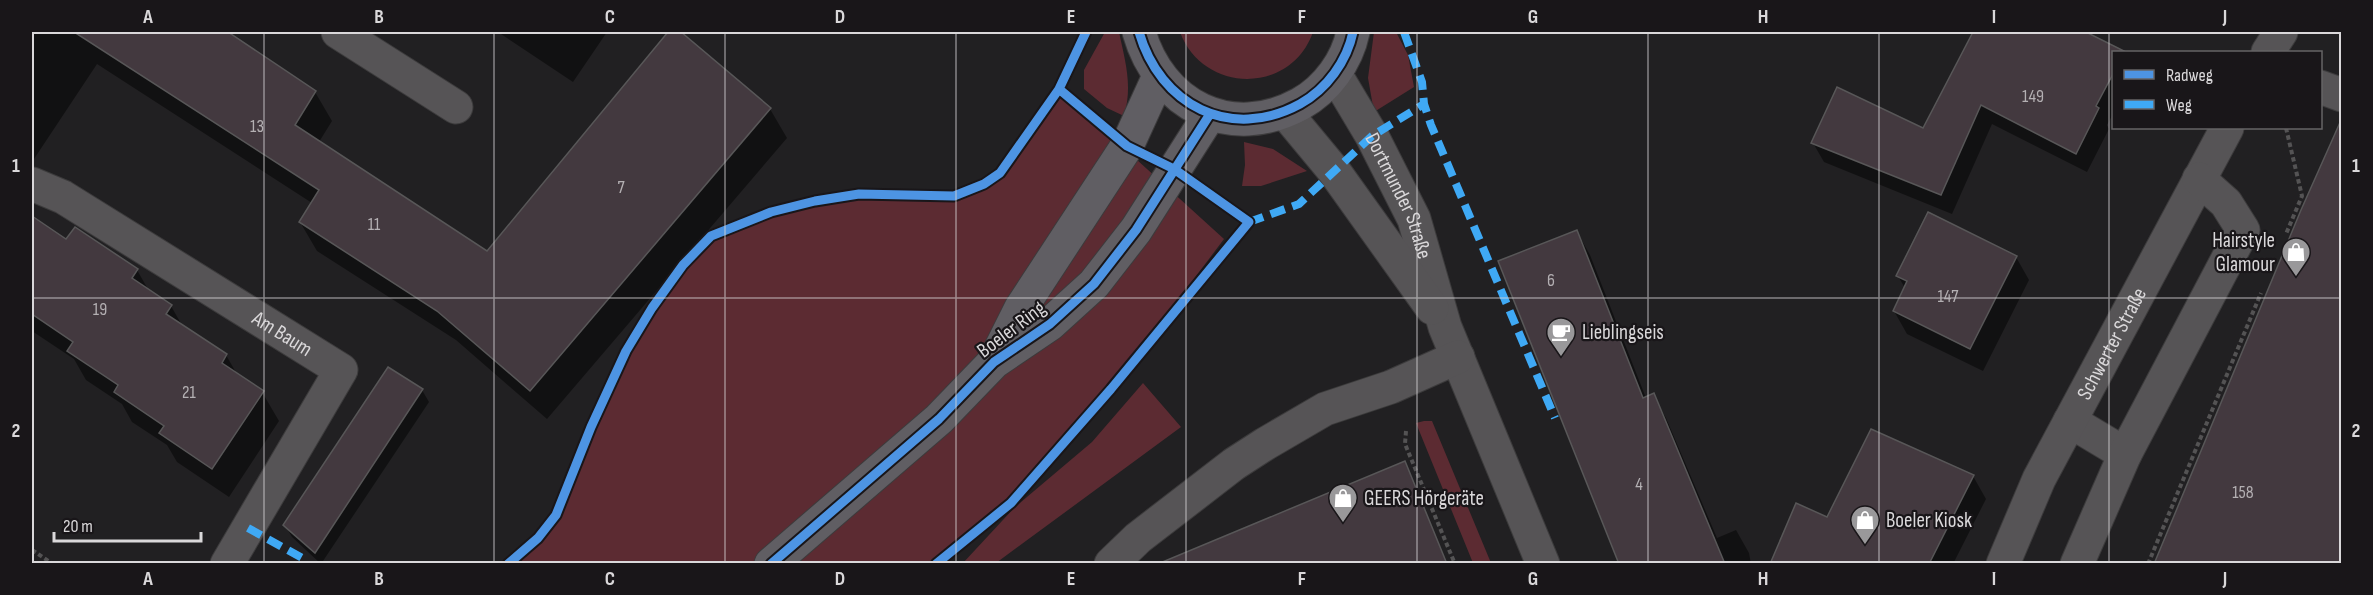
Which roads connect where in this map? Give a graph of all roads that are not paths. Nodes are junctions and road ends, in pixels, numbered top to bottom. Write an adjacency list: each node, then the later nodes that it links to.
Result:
1 (338, 32): 10 (street)
2 (1139, 32): 7 (main road)
3 (1353, 32): 6 (main road)
4 (2281, 32): 5 (street)
5 (2269, 51)
6 (1335, 74): 11 (main road); 16 (street, Dortmunder Straße)
7 (1158, 76): 12 (main road); 18 (main road, Boeler Ring)
8 (2322, 88): 9 (street)
9 (2342, 95)
10 (456, 107)
11 (1285, 112): 12 (main road); 16 (street, Dortmunder Straße)
12 (1210, 114): 18 (main road, Boeler Ring)
13 (2226, 129): 14 (street, Schwerter Straße)
14 (2199, 179): 19 (street, Schwerter Straße); 20 (street)
15 (32, 184): 21 (street, Am Baum)
16 (1445, 327): 17 (street, Dortmunder Straße)
17 (1458, 357): 23 (street); 24 (street, Dortmunder Straße)
18 (994, 362): 22 (main road, Boeler Ring)
19 (2070, 422): 20 (street); 25 (street, Schwerter Straße)
20 (2125, 454): 26 (street)
21 (227, 564)
22 (771, 564)
23 (1111, 564)
24 (1543, 564)
25 (2003, 564)
26 (2077, 564)

